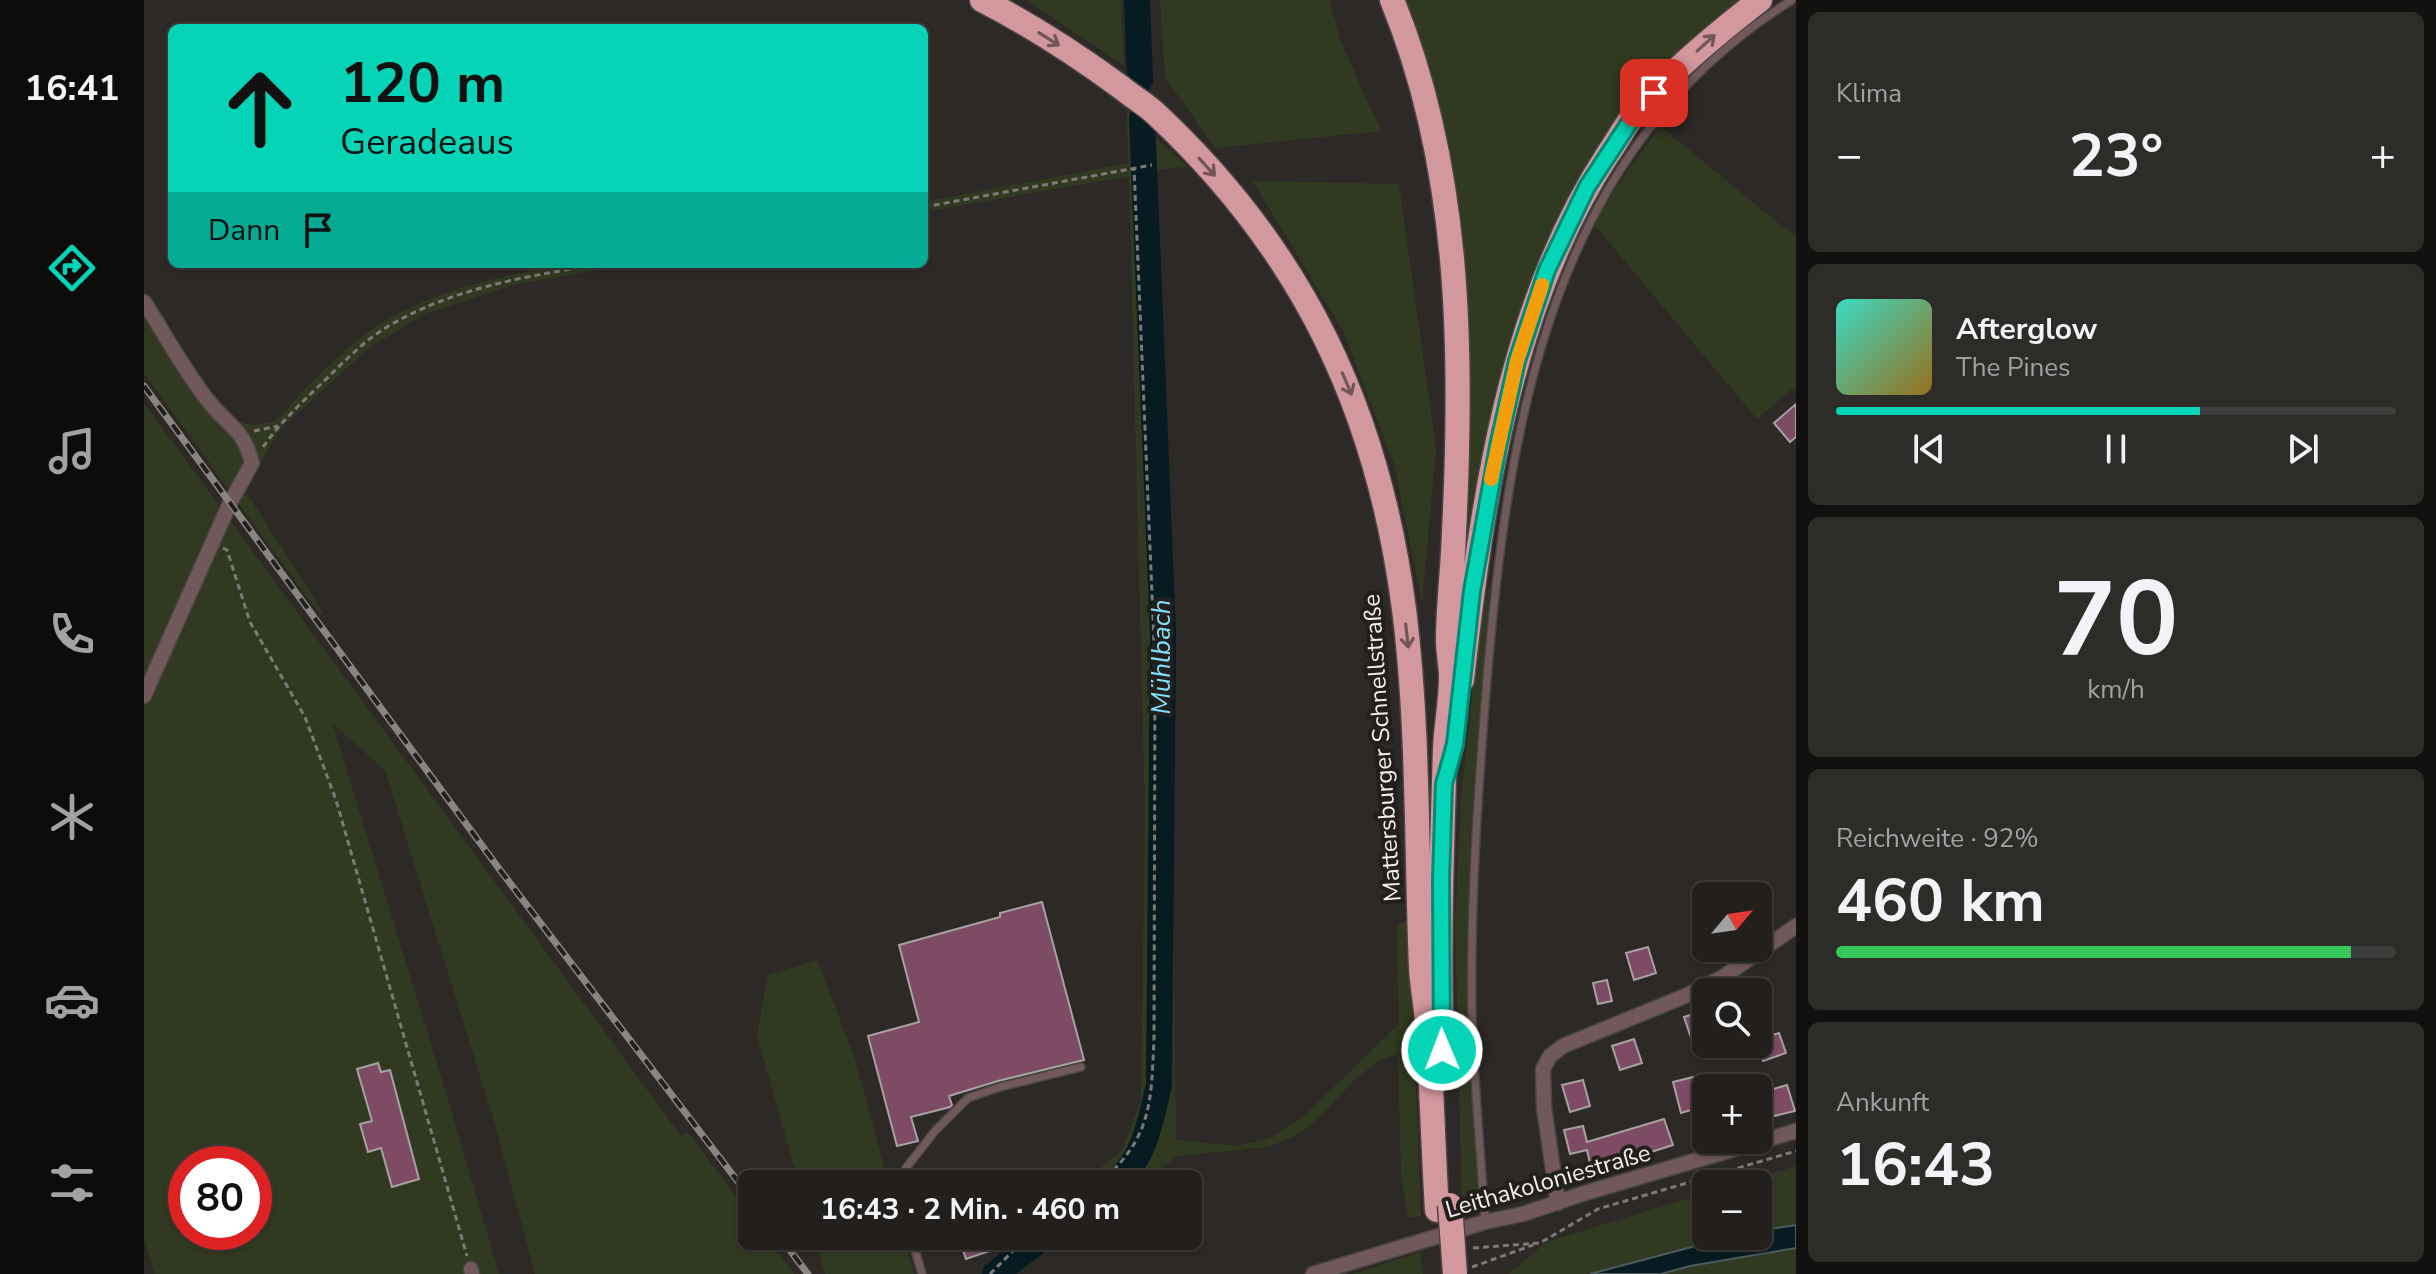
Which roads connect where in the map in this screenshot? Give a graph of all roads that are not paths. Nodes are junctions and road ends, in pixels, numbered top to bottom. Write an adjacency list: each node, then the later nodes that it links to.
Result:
1 (982, 0): 10 (highway, Mattersburger Schnellstraße, one-way to 10)
2 (1392, 0): 6 (highway, Mattersburger Schnellstraße)
3 (1760, 0): 8 (highway, one-way to 3)
4 (1792, 0): 16 (lane)
5 (144, 302): 7 (street)
6 (1448, 642): 8 (highway, Mattersburger Schnellstraße); 10 (highway)
7 (144, 696)
8 (1444, 784): 15 (highway, Mattersburger Schnellstraße)
9 (1796, 926): 14 (street)
10 (1427, 1022): 15 (highway, Mattersburger Schnellstraße)
11 (1081, 1067): 13 (lane)
12 (1796, 1131): 14 (street, Leithakoloniestraße)
13 (906, 1170)
14 (1558, 1203): 16 (street, Leithakoloniestraße)
15 (1443, 1207): 18 (highway, Mattersburger Schnellstraße)
16 (1485, 1222): 20 (street, Leithakoloniestraße)
17 (915, 1250): 19 (lane)
18 (1453, 1273)
19 (922, 1274)
20 (1313, 1274)

